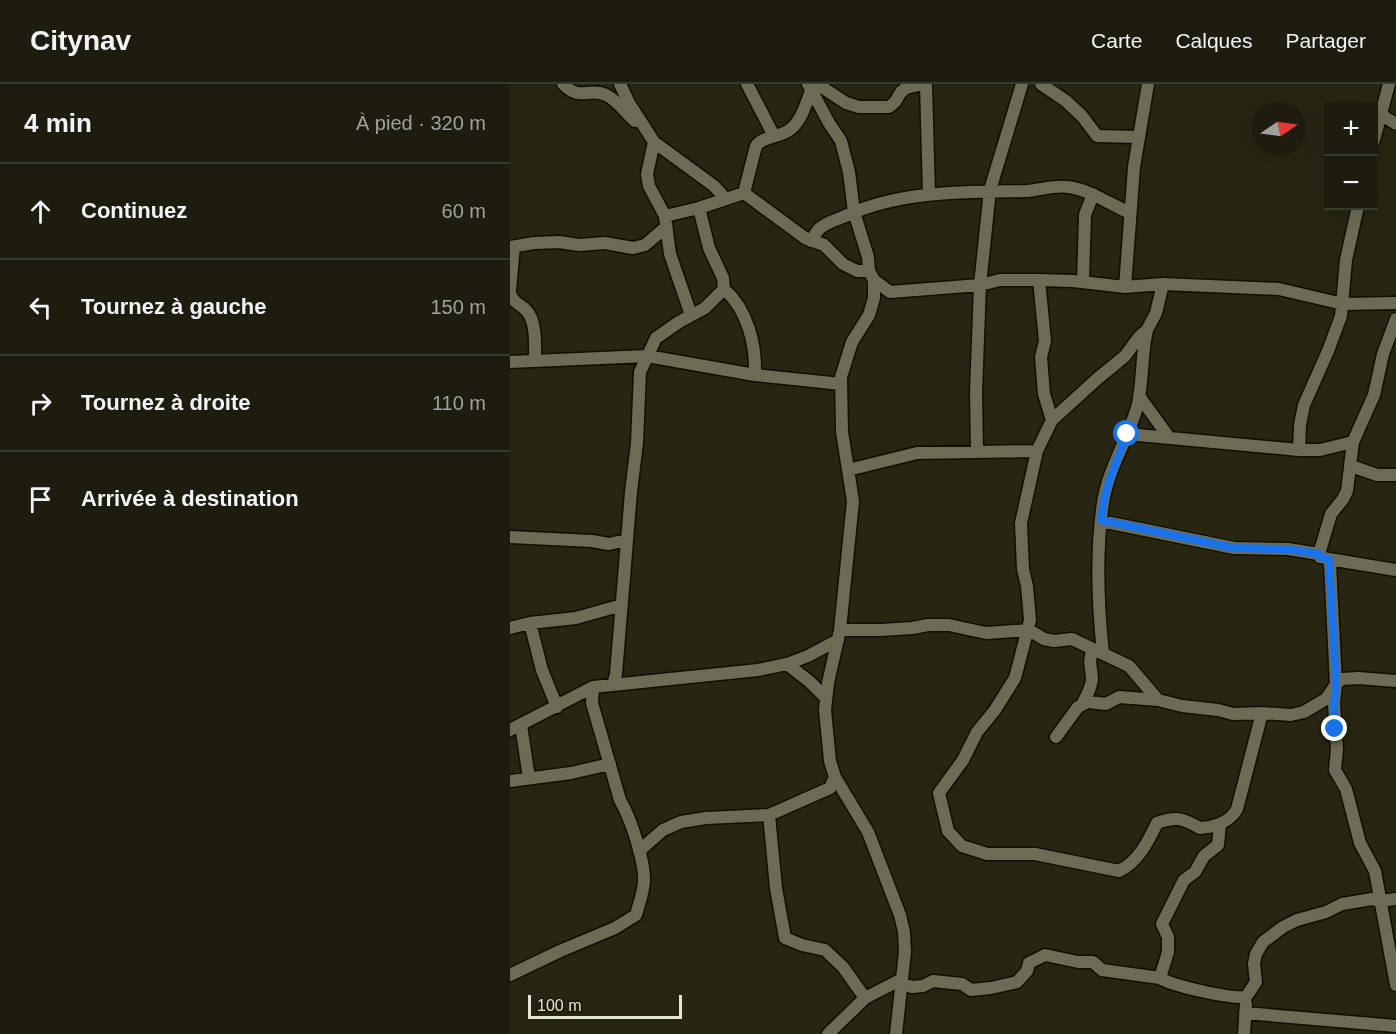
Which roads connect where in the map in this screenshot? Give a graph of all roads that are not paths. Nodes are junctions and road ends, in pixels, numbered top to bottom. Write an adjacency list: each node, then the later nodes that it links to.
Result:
1 (563, 84): 10 (street)
2 (619, 84): 10 (street); 14 (street)
3 (747, 84): 15 (street)
4 (924, 84): 9 (street); 21 (street)
5 (1022, 84): 18 (street)
6 (1041, 84): 16 (street)
7 (1148, 84): 16 (street)
8 (1389, 84): 11 (street)
9 (812, 86): 15 (street); 25 (street)
10 (607, 96): 14 (street)
11 (1380, 114): 12 (street); 13 (street)
12 (1378, 123)
13 (1396, 124)
14 (644, 127): 17 (street)
15 (774, 136): 19 (street)
16 (1139, 137): 26 (street)
17 (654, 142): 22 (street); 27 (street)
18 (990, 190): 20 (street); 21 (street); 34 (street)
19 (744, 193): 22 (street); 28 (street)
20 (1093, 194): 26 (street); 32 (street)
21 (929, 195): 25 (street)
22 (726, 199): 23 (street)
23 (699, 208): 27 (street); 36 (street)
24 (1357, 210): 40 (street)
25 (854, 212): 28 (street); 30 (street)
26 (1130, 213): 35 (street)
27 (665, 222): 29 (street); 41 (street)
28 (811, 241): 30 (street)
29 (512, 247): 37 (street)
30 (871, 275): 38 (street); 42 (street)
31 (1039, 280): 32 (street); 34 (street); 51 (street)
32 (1083, 282): 35 (street)
33 (1163, 284): 35 (street); 40 (street); 44 (street)
34 (980, 285): 38 (street); 56 (street)
35 (1125, 287)
36 (724, 289): 41 (street); 48 (street)
37 (510, 291): 47 (street)
38 (902, 292): 42 (street)
39 (1396, 303): 40 (street)
40 (1343, 304): 55 (street)
41 (691, 315): 45 (street)
42 (869, 315): 49 (street)
43 (1396, 319): 54 (street)
44 (1147, 330): 50 (street); 51 (street)
45 (647, 356): 47 (street); 48 (street); 63 (street)
46 (510, 362): 47 (street)
47 (536, 362)
48 (755, 375): 49 (street)
49 (841, 384): 59 (street)
50 (1139, 396): 52 (street); 53 (street)
51 (1053, 420): 57 (street)
52 (1127, 434): 53 (street); 61 (street)
53 (1168, 436): 55 (street)
54 (1353, 442): 55 (street); 58 (street)
55 (1299, 450)
56 (977, 451): 57 (street); 59 (street)
57 (1038, 451): 69 (street)
58 (1351, 466): 60 (street); 64 (street)
59 (848, 470): 70 (street)
60 (1396, 475)
61 (1101, 520): 64 (street); 71 (street)
62 (510, 537): 63 (street)
63 (627, 540): 66 (street)
64 (1324, 557): 65 (street); 75 (street)
65 (1396, 570)
66 (622, 605): 67 (street); 74 (street)
67 (530, 623): 68 (street); 80 (street)
68 (510, 628)
69 (1029, 630): 70 (street); 71 (street); 89 (street)
70 (839, 635): 72 (street); 77 (street)
71 (1098, 651): 78 (street); 79 (street)
72 (787, 664): 74 (street); 77 (street)
73 (1396, 681): 75 (street)
74 (613, 684): 76 (street)
75 (1336, 684): 81 (street); 92 (street)
76 (593, 687): 80 (street); 84 (street)
77 (826, 698): 85 (street)
78 (1158, 700): 79 (street); 81 (street)
79 (1082, 705): 83 (street)
80 (557, 707): 82 (street)
81 (1262, 713): 89 (street)
82 (515, 728): 86 (street)
83 (1056, 737)
84 (610, 764): 86 (street); 90 (street)
85 (836, 777): 88 (street); 95 (street)
86 (529, 778): 87 (street)
87 (510, 781)
88 (769, 815): 90 (street); 98 (street)
89 (1220, 824): 94 (street)
90 (639, 851): 93 (street)
91 (1396, 899): 92 (street)
92 (1380, 901): 96 (street); 97 (street)
93 (510, 975)
94 (1160, 978): 95 (street); 97 (street)
95 (902, 982): 98 (street); 102 (street)
96 (1396, 985)
97 (1246, 997): 99 (street)
98 (865, 998): 101 (street)
99 (1245, 1013): 100 (street); 103 (street)
100 (1396, 1026)
101 (828, 1034)
102 (896, 1034)
103 (1244, 1034)

